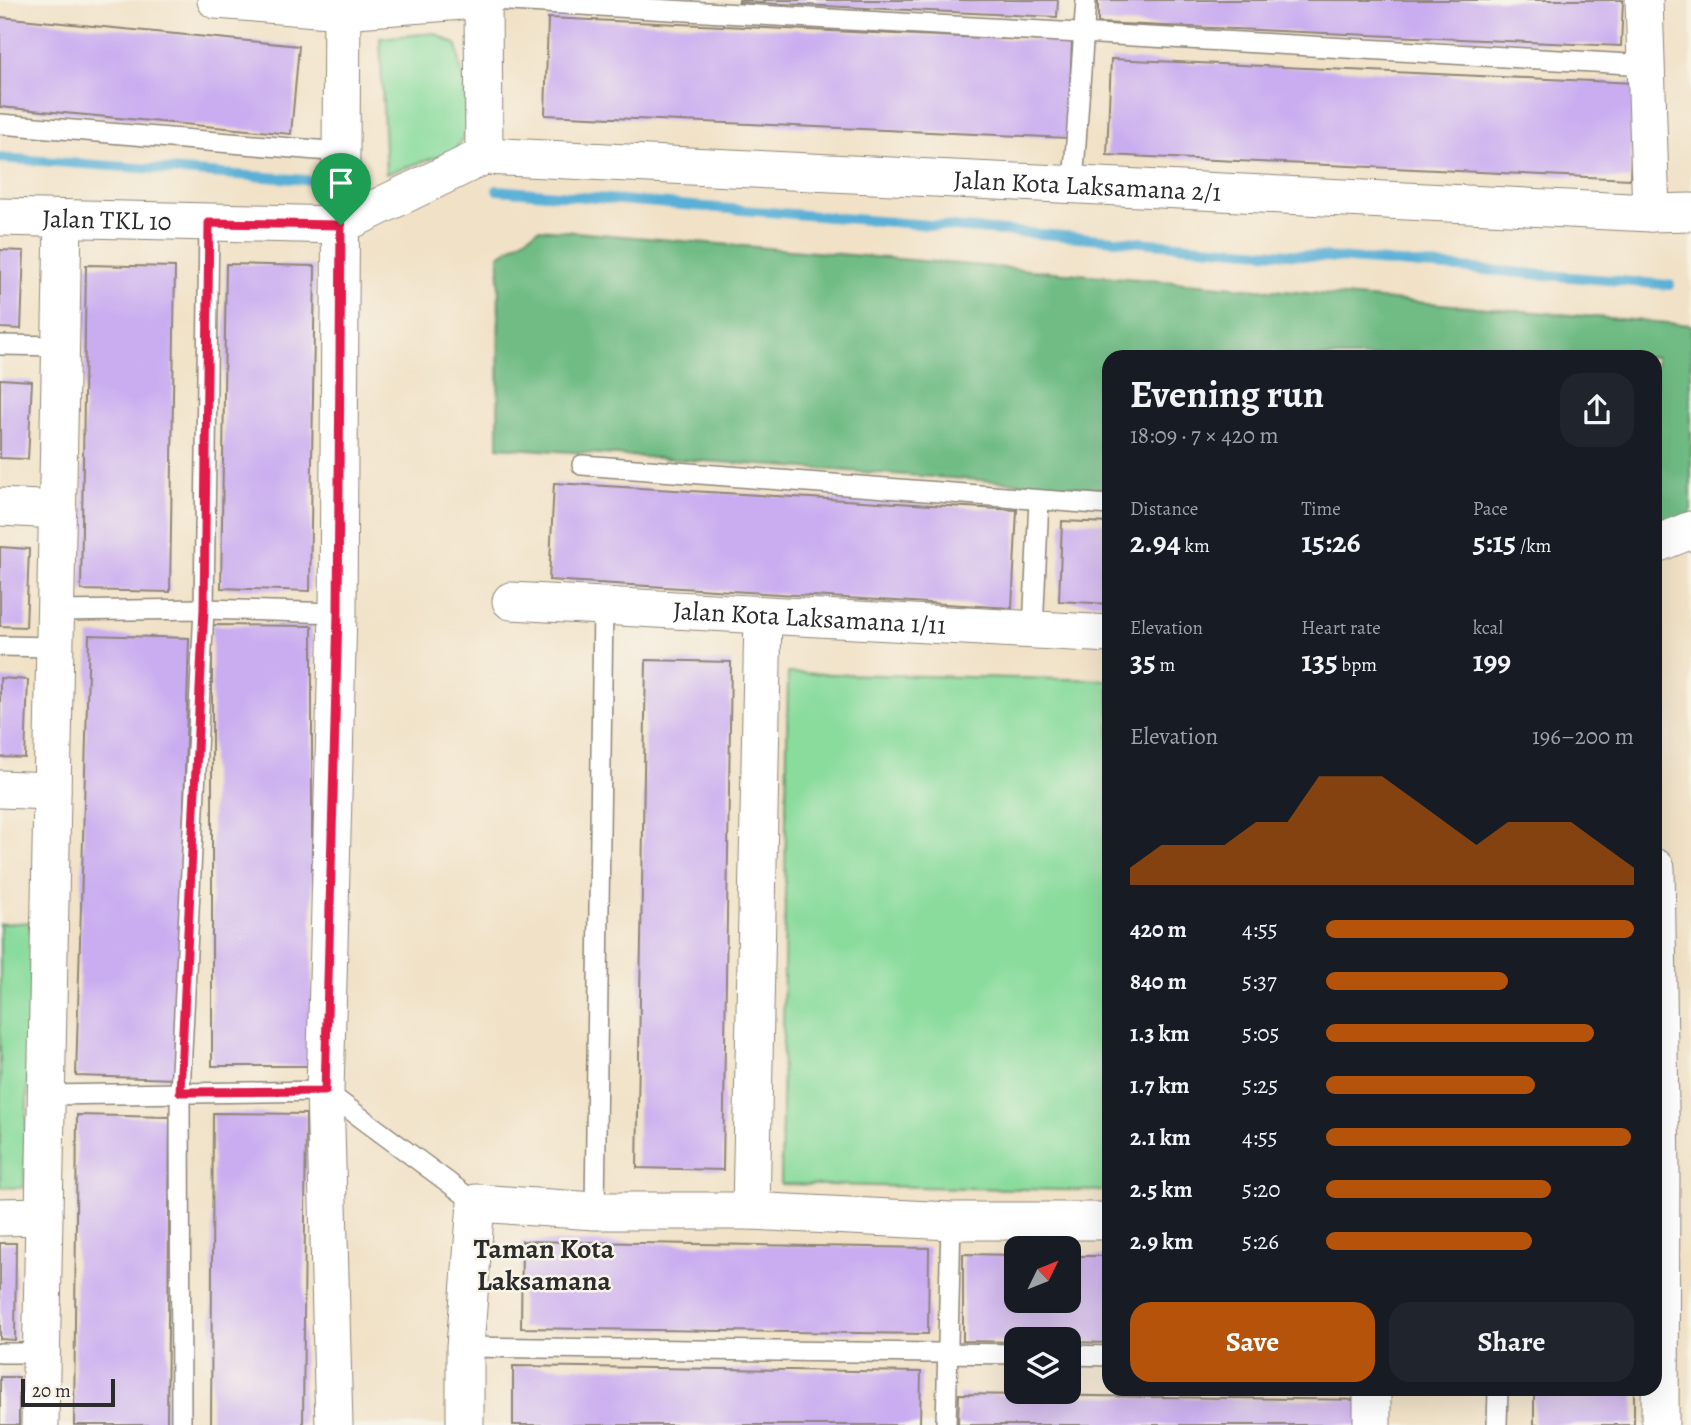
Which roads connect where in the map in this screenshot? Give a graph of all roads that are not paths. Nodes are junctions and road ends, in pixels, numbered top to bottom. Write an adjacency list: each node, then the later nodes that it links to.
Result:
1 (216, 0): 7 (street)
2 (476, 0): 7 (street)
3 (483, 0): 12 (street)
4 (493, 0): 8 (lane)
5 (1086, 0): 8 (lane)
6 (1644, 0): 9 (street)
7 (342, 5): 11 (street)
8 (1083, 33): 9 (lane); 13 (lane)
9 (1647, 65): 15 (street)
10 (0, 124): 11 (lane)
11 (341, 152): 19 (street)
12 (484, 156): 13 (street, Jalan Kota Laksamana 2/1); 19 (street)
13 (1073, 185): 15 (street, Jalan Kota Laksamana 2/1)
14 (1691, 212): 15 (street, Jalan Kota Laksamana 2/1)
15 (1651, 213)
16 (0, 217): 17 (street, Jalan TKL 10)
17 (63, 220): 18 (street, Jalan TKL 10); 21 (street)
18 (209, 223): 19 (street, Jalan TKL 10); 31 (lane)
19 (341, 225): 33 (street)
20 (0, 345): 21 (lane)
21 (61, 346): 26 (street)
22 (582, 465): 23 (lane)
23 (1039, 500): 24 (lane); 35 (lane)
24 (1102, 504)
25 (0, 507): 26 (street)
26 (58, 510): 32 (street)
27 (1691, 530): 28 (street)
28 (1662, 542)
29 (511, 601): 30 (street, Jalan Kota Laksamana 1/11)
30 (603, 606): 34 (street, Jalan Kota Laksamana 1/11); 45 (lane)
31 (204, 609): 32 (lane); 33 (lane); 42 (lane)
32 (56, 611): 38 (street)
33 (338, 613): 41 (street)
34 (763, 615): 35 (street, Jalan Kota Laksamana 1/11); 46 (street)
35 (1033, 630): 36 (street, Jalan Kota Laksamana 1/11)
36 (1102, 634)
37 (0, 646): 38 (lane)
38 (55, 647): 40 (street)
39 (0, 789): 40 (street)
40 (52, 791): 43 (street)
41 (325, 1091): 42 (lane); 44 (lane); 63 (street)
42 (180, 1092): 43 (lane); 62 (lane)
43 (46, 1095): 47 (street)
44 (476, 1203): 45 (street); 51 (street)
45 (595, 1212): 46 (street)
46 (751, 1212): 49 (street)
47 (44, 1216): 48 (street); 54 (street)
48 (0, 1217)
49 (951, 1221): 50 (street); 52 (lane)
50 (1102, 1221)
51 (465, 1347): 52 (lane); 64 (street)
52 (948, 1352): 55 (lane); 65 (lane)
53 (0, 1353): 54 (lane)
54 (41, 1353): 61 (street)
55 (1004, 1354)
56 (1081, 1355): 57 (lane)
57 (1102, 1356)
58 (1372, 1396): 66 (street)
59 (1498, 1396): 67 (lane)
60 (1660, 1396): 68 (street)
61 (40, 1425)
62 (181, 1425)
63 (334, 1425)
64 (466, 1425)
65 (946, 1425)
66 (1372, 1425)
67 (1497, 1425)
68 (1660, 1425)

